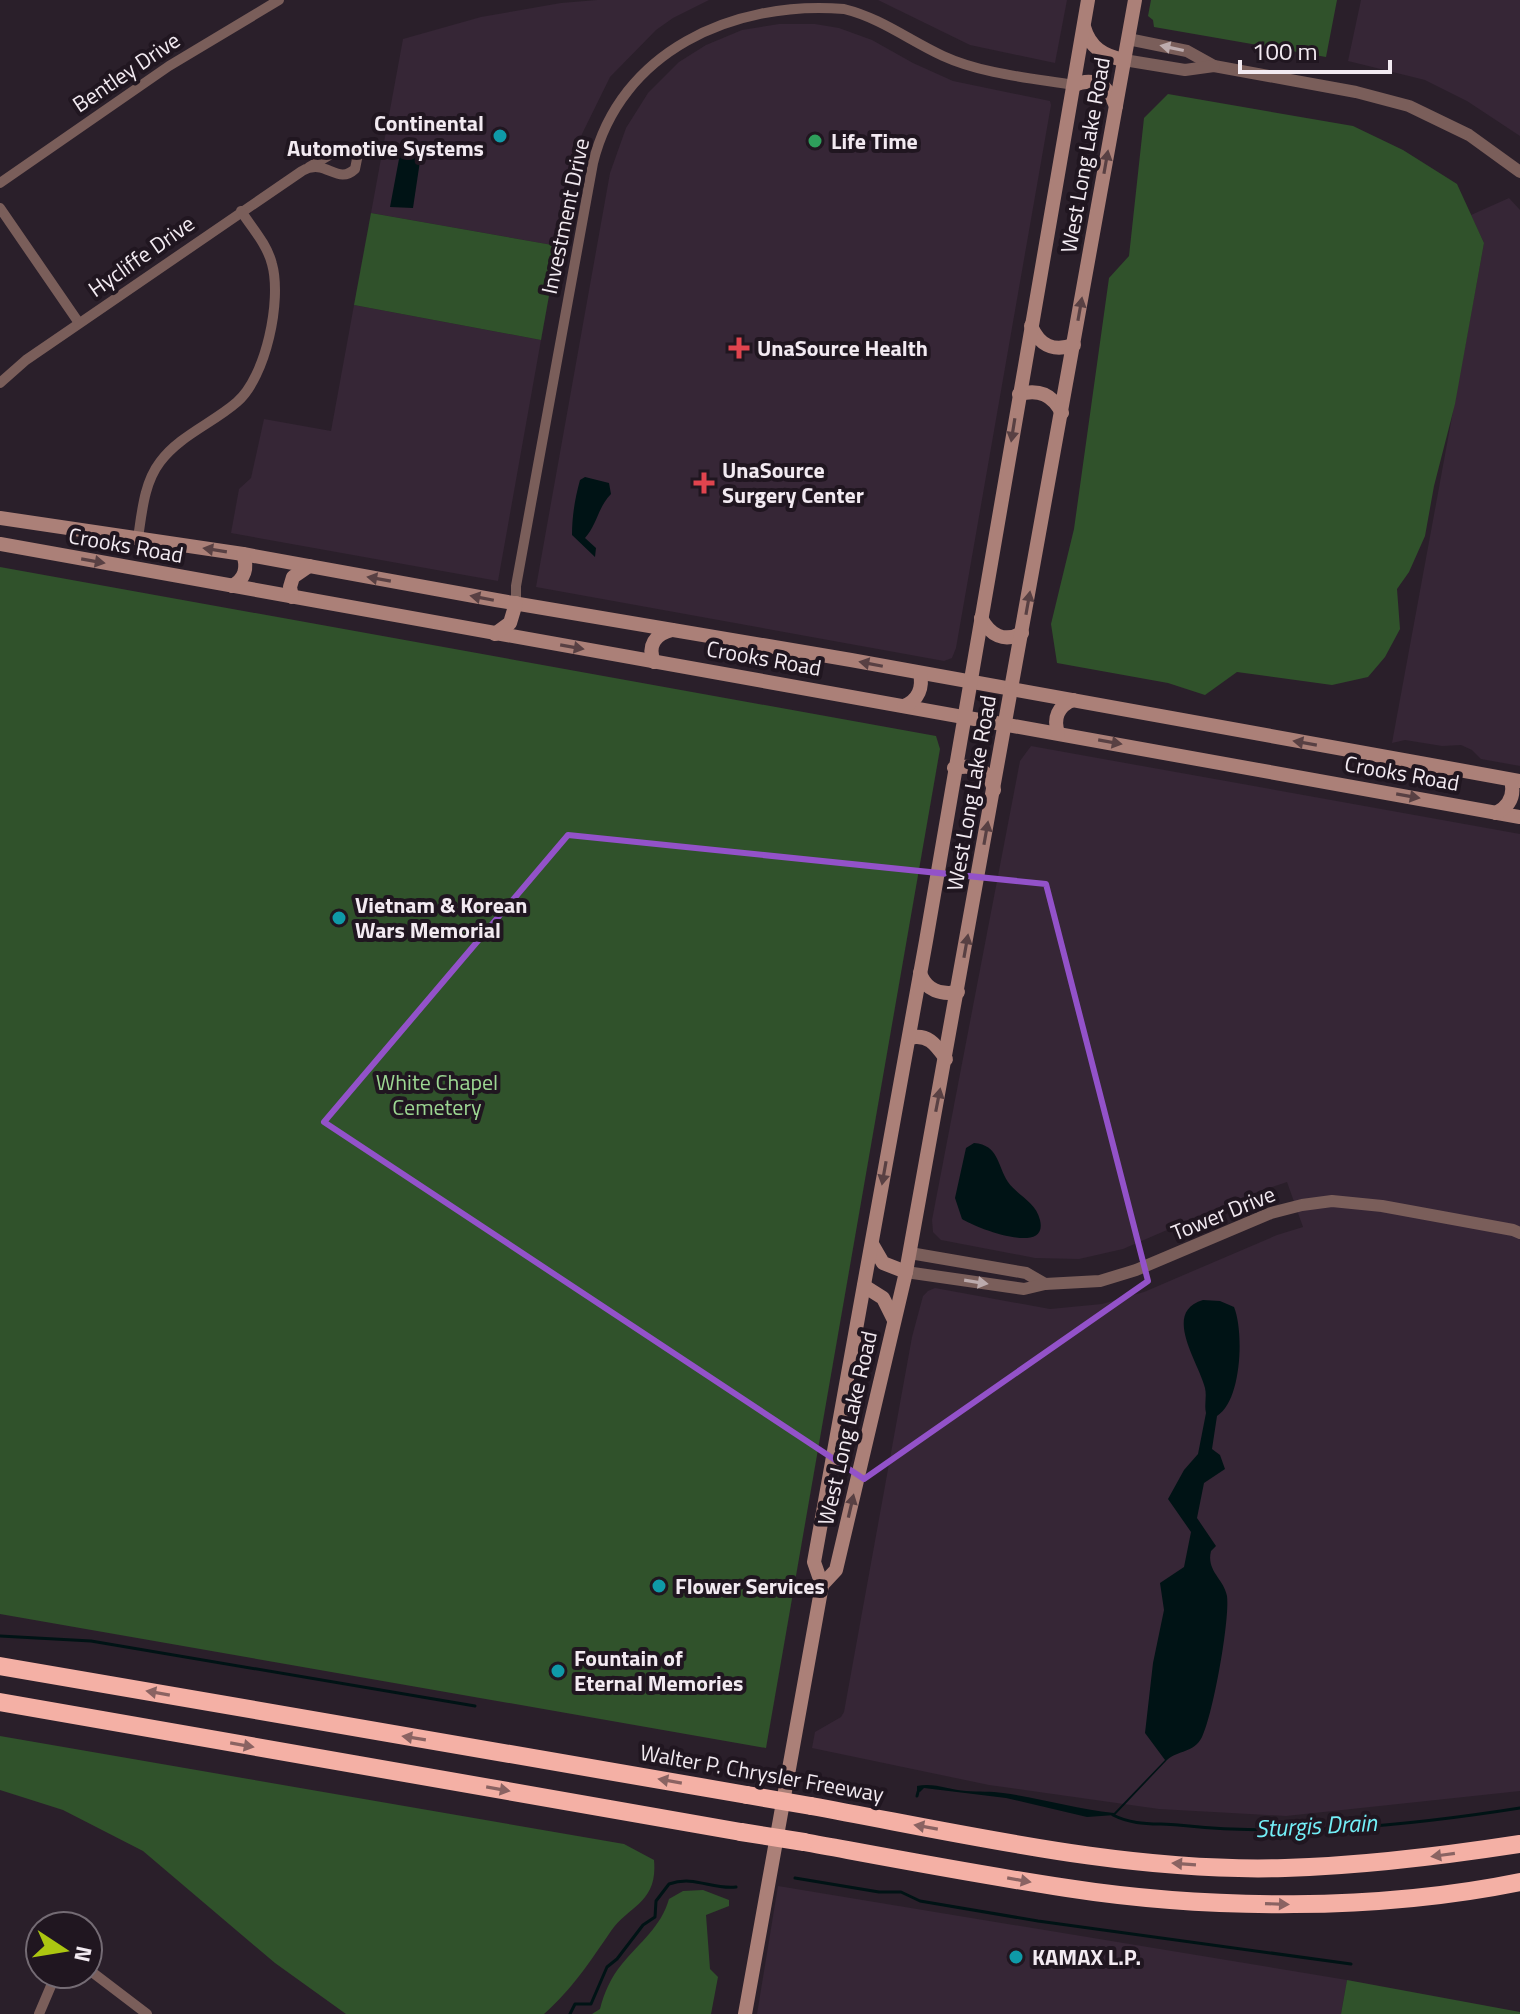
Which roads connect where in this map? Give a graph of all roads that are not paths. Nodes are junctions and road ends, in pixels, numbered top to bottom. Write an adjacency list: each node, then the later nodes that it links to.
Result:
1 (279, 0): 12 (street, Bentley Drive)
2 (1088, 0): 4 (main road, West Long Lake Road)
3 (1135, 0): 5 (main road, West Long Lake Road)
4 (1084, 27): 6 (main road); 8 (main road, West Long Lake Road)
5 (1128, 39): 6 (main road, West Long Lake Road); 7 (street, one-way to 5)
6 (1124, 60): 7 (street); 9 (main road, West Long Lake Road)
7 (1214, 66): 11 (street)
8 (1074, 85): 9 (main road); 16 (main road, West Long Lake Road); 30 (street, Investment Drive)
9 (1116, 107): 17 (main road, West Long Lake Road, one-way to 9)
10 (309, 167): 14 (street, Hycliffe Drive)
11 (1520, 172)
12 (0, 183)
13 (0, 208): 15 (street)
14 (241, 211): 15 (street, Hycliffe Drive); 23 (street)
15 (79, 323): 18 (street, Hycliffe Drive)
16 (1031, 326): 17 (main road); 19 (main road, West Long Lake Road)
17 (1074, 345): 20 (main road, West Long Lake Road)
18 (0, 383)
19 (1019, 394): 20 (main road); 31 (main road, West Long Lake Road, one-way to 31)
20 (1062, 413): 33 (main road, West Long Lake Road, one-way to 20)
21 (0, 518): 22 (main road, Crooks Road)
22 (42, 524): 23 (main road, Crooks Road); 25 (main road)
23 (138, 538): 26 (main road, Crooks Road, one-way to 23)
24 (0, 544): 25 (main road, Crooks Road)
25 (28, 549): 28 (main road, Crooks Road, one-way to 28)
26 (243, 554): 27 (main road, Crooks Road); 28 (main road)
27 (309, 566): 29 (main road); 30 (main road, Crooks Road, one-way to 27)
28 (232, 586): 29 (main road, Crooks Road)
29 (292, 597): 34 (main road, Crooks Road)
30 (516, 603): 32 (main road, Crooks Road); 34 (main road)
31 (981, 618): 33 (main road); 37 (main road, West Long Lake Road)
32 (672, 630): 35 (main road); 36 (main road, Crooks Road, one-way to 32)
33 (1022, 633): 38 (main road, West Long Lake Road)
34 (495, 634): 35 (main road, Crooks Road, one-way to 35)
35 (654, 662): 40 (main road, Crooks Road)
36 (920, 673): 37 (main road, Crooks Road); 40 (main road)
37 (970, 682): 38 (main road, Crooks Road); 41 (main road, West Long Lake Road)
38 (1012, 689): 39 (main road, Crooks Road); 42 (main road, West Long Lake Road)
39 (1073, 700): 43 (main road); 45 (main road, Crooks Road, one-way to 39)
40 (904, 706): 41 (main road, Crooks Road)
41 (964, 716): 42 (main road, Crooks Road); 44 (main road, West Long Lake Road)
42 (1006, 723): 43 (main road, Crooks Road); 46 (main road, West Long Lake Road)
43 (1058, 733): 47 (main road, Crooks Road, one-way to 47)
44 (954, 768): 46 (main road); 49 (main road, West Long Lake Road)
45 (1516, 780): 47 (main road)
46 (994, 790): 50 (main road, West Long Lake Road, one-way to 46)
47 (1496, 813): 48 (main road, Crooks Road)
48 (1520, 817)
49 (920, 973): 50 (main road); 51 (main road, West Long Lake Road)
50 (958, 992): 52 (main road, West Long Lake Road)
51 (909, 1038): 52 (main road); 54 (main road, West Long Lake Road, one-way to 54)
52 (946, 1059): 55 (main road, West Long Lake Road, one-way to 52)
53 (1518, 1230): 57 (street, Tower Drive)
54 (872, 1244): 56 (main road); 58 (main road, West Long Lake Road)
55 (910, 1253): 56 (main road, West Long Lake Road); 57 (street, Tower Drive)
56 (906, 1272): 57 (street, Tower Drive, one-way to 57); 59 (main road, West Long Lake Road)
57 (1045, 1284)
58 (864, 1286): 59 (main road); 60 (main road, West Long Lake Road)
59 (894, 1324): 61 (main road, West Long Lake Road)
60 (836, 1438): 61 (main road); 62 (main road, West Long Lake Road)
61 (864, 1452): 62 (main road, West Long Lake Road, one-way to 61)
62 (822, 1585): 73 (main road, West Long Lake Road)
63 (0, 1666): 65 (highway, Walter P. Chrysler Freeway, one-way to 63, bridge)
64 (0, 1702): 67 (highway, one-way to 67, bridge)
65 (1520, 1844)
66 (1520, 1882): 67 (highway)
67 (1485, 1889): 68 (highway)
68 (1520, 1891)
69 (104, 1981): 72 (street)
70 (49, 1990): 71 (street)
71 (39, 2014)
72 (147, 2014)
73 (745, 2014)

